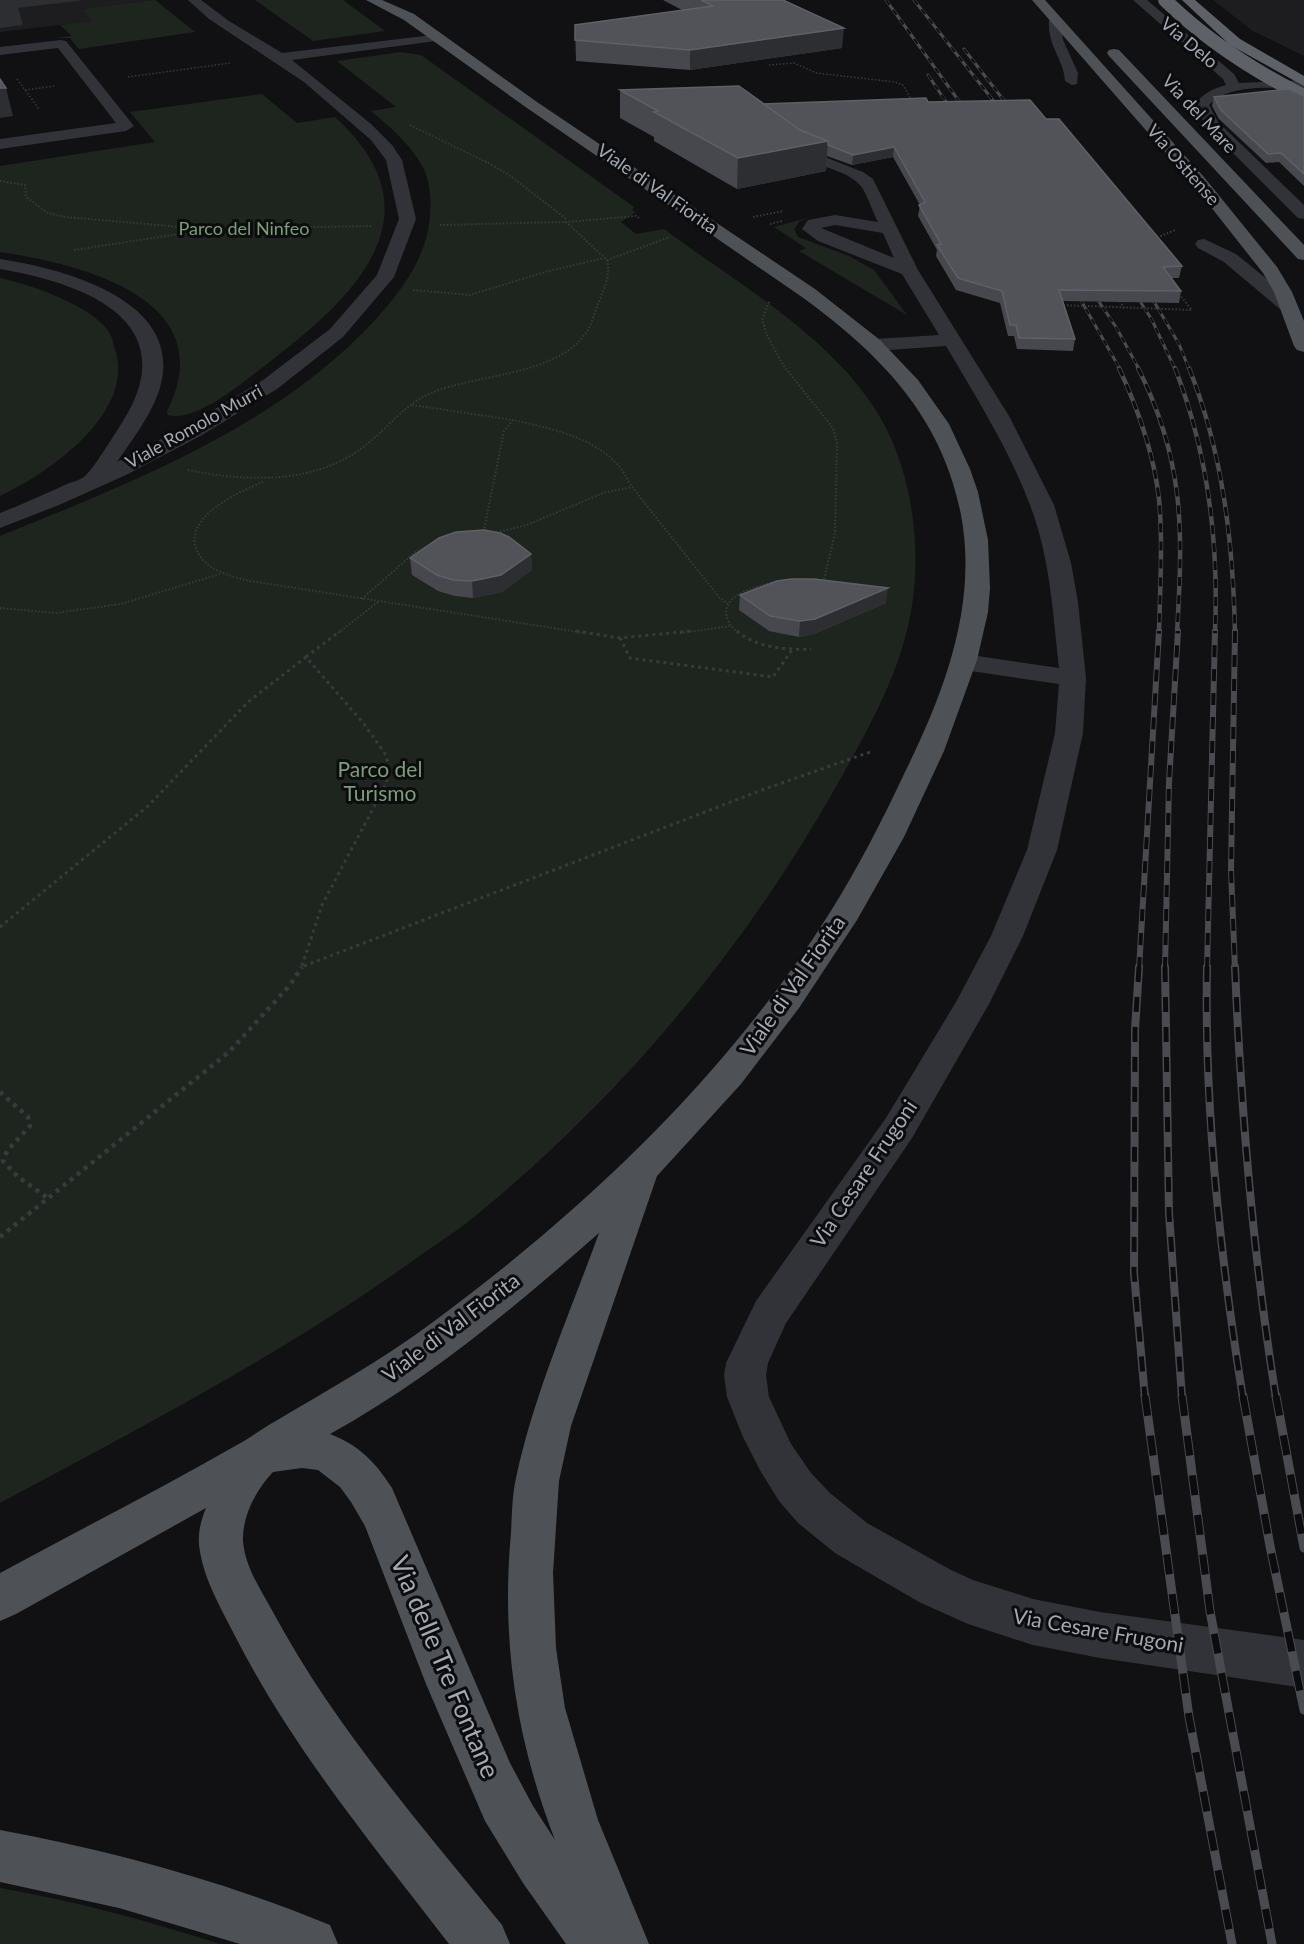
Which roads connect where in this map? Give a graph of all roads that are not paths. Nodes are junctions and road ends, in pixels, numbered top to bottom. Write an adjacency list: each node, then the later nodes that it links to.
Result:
1 (372, 0): 8 (main road)
2 (397, 0): 8 (main road)
3 (1038, 0): 9 (main road, Via Ostiense)
4 (1139, 0): 19 (street, Via Delo)
5 (1165, 0): 20 (highway, bridge)
6 (196, 2): 16 (street, Viale Romolo Murri)
7 (1191, 2): 10 (highway); 18 (highway)
8 (409, 17): 11 (main road, Viale di Val Fiorita)
9 (1055, 19): 17 (street); 29 (main road, Via Ostiense)
10 (1243, 31)
11 (436, 37): 16 (street); 31 (main road, Viale di Val Fiorita)
12 (1104, 42): 26 (main road, Via del Mare)
13 (0, 51): 15 (street)
14 (0, 57): 15 (street)
15 (72, 57): 22 (street)
16 (279, 58): 33 (street, Viale Romolo Murri)
17 (1072, 81)
18 (1304, 83): 19 (street)
19 (1235, 88): 20 (street); 23 (street)
20 (1304, 95)
21 (772, 131): 24 (street, Via Cesare Frugoni)
22 (0, 144)
23 (1304, 214)
24 (888, 229): 28 (street, Via Cesare Frugoni); 28 (street)
25 (1204, 244): 29 (street)
26 (1304, 255)
27 (2, 258): 33 (street)
28 (909, 270): 30 (street, Via Cesare Frugoni)
29 (1288, 306): 32 (main road, Via Ostiense)
30 (953, 340): 31 (street); 36 (street, Via Cesare Frugoni)
31 (875, 345): 35 (main road, Viale di Val Fiorita)
32 (1304, 346)
33 (92, 482): 34 (street, Viale Romolo Murri)
34 (0, 521)
35 (964, 663): 36 (street); 37 (main road, Viale di Val Fiorita)
36 (1073, 678): 40 (street, Via Cesare Frugoni)
37 (641, 1168): 38 (main road, Viale di Val Fiorita); 45 (main road)
38 (259, 1455): 39 (main road, Via delle Tre Fontane); 43 (main road); 44 (main road, Via delle Tre Fontane)
39 (0, 1598)
40 (1304, 1664)
41 (0, 1856): 42 (main road)
42 (311, 1944)
43 (483, 1944)
44 (599, 1944)
45 (622, 1944)

